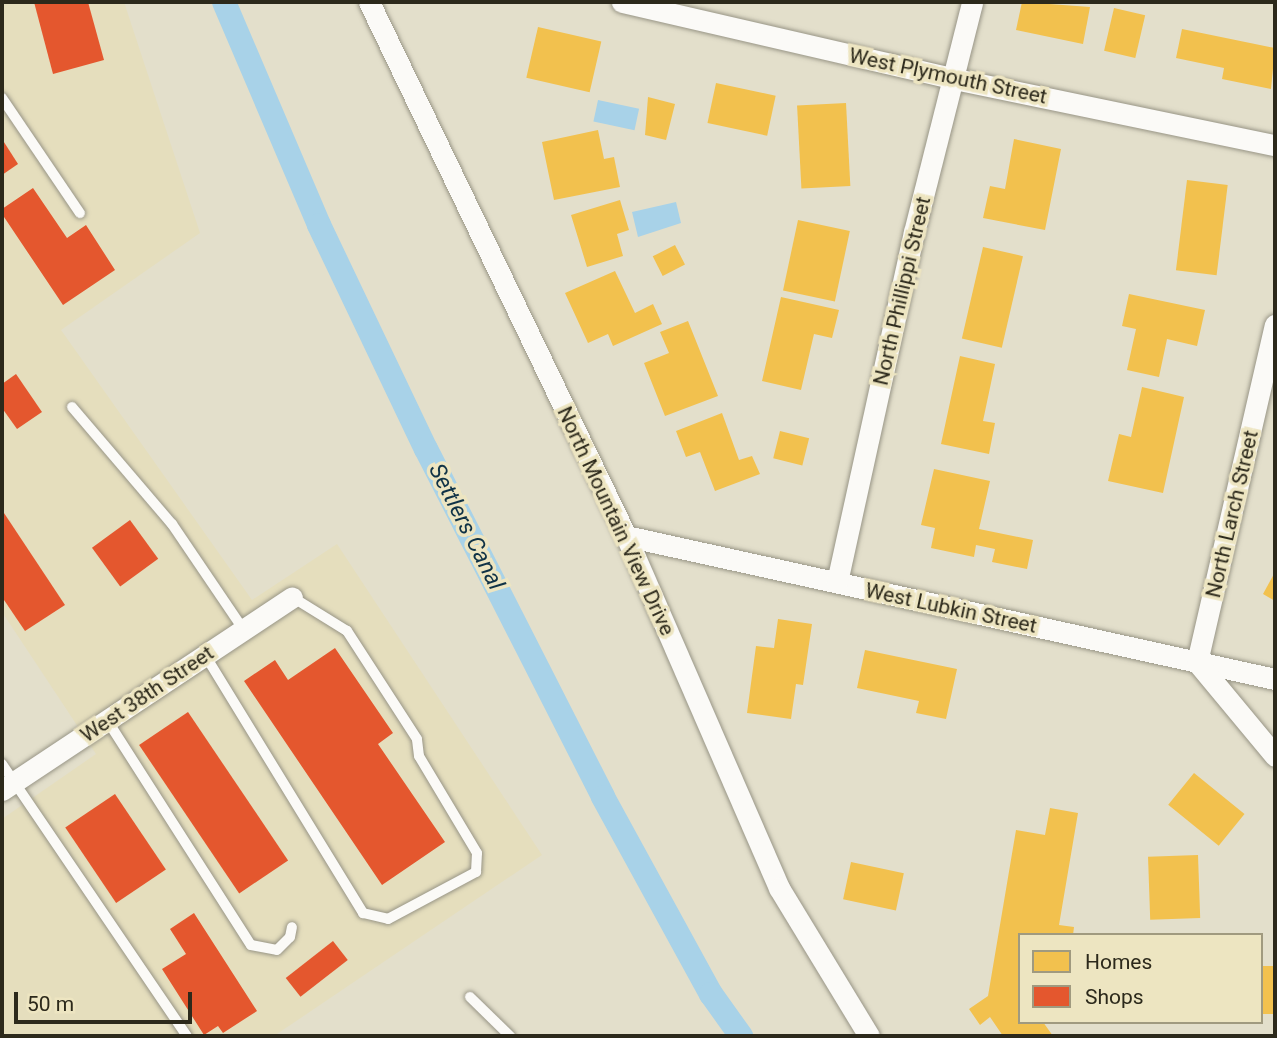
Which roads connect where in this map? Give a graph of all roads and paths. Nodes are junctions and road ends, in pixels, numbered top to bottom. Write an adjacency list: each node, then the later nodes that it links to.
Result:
1 (369, 2): 10 (street, North Mountain View Drive)
2 (622, 2): 4 (street, West Plymouth Street)
3 (972, 2): 4 (street, North Phillippi Street)
4 (956, 79): 6 (street, West Plymouth Street); 11 (street, North Phillippi Street)
5 (2, 98): 7 (lane)
6 (1275, 145)
7 (80, 213)
8 (1275, 325): 15 (street, North Larch Street)
9 (72, 407): 13 (lane)
10 (626, 536): 11 (street, West Lubkin Street); 25 (street, North Mountain View Drive)
11 (837, 582): 15 (street, West Lubkin Street)
12 (292, 597): 13 (street, West 38th Street); 14 (lane)
13 (243, 629): 14 (street, West 38th Street)
14 (205, 655): 17 (street, West 38th Street)
15 (1197, 662): 16 (street, West Lubkin Street); 18 (street)
16 (1275, 679)
17 (107, 720): 20 (street, West 38th Street); 21 (lane)
18 (1275, 756)
19 (2, 764): 20 (lane)
20 (8, 786): 23 (lane)
21 (292, 927)
22 (470, 997): 24 (lane)
23 (187, 1036)
24 (510, 1036)
25 (869, 1036)

